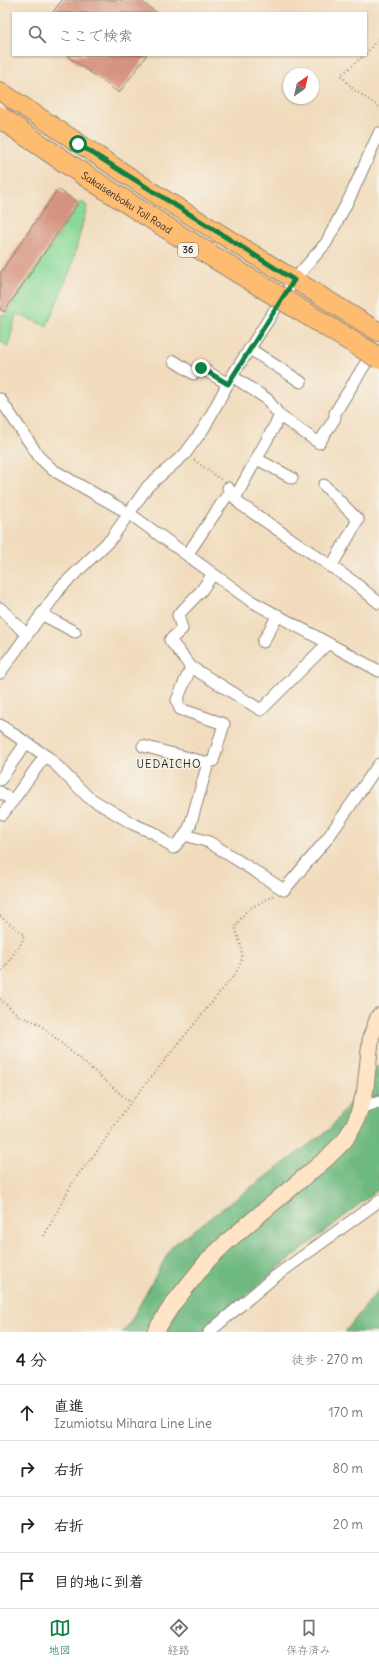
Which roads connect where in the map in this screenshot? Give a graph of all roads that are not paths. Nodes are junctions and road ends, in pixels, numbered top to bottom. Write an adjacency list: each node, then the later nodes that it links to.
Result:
1 (0, 90): 6 (main road)
2 (0, 101): 9 (highway, Sakaisenboku Toll Road)
3 (0, 117): 12 (highway, Sakaisenboku Toll Road, bridge)
4 (0, 127): 7 (main road, 36)
5 (379, 133): 6 (street)
6 (294, 280): 7 (street); 8 (main road)
7 (277, 306): 10 (street); 12 (main road, 36)
8 (379, 332)
9 (379, 342)
10 (250, 348): 13 (street); 14 (street)
11 (174, 361): 13 (street)
12 (375, 363): 16 (street)
13 (230, 380): 16 (street); 21 (street)
14 (301, 382)
15 (0, 399): 21 (street)
16 (280, 416): 17 (street)
17 (257, 458): 18 (street); 20 (street)
18 (292, 478)
19 (324, 485): 23 (street)
20 (231, 493): 22 (street); 23 (street)
21 (130, 514): 22 (street); 27 (street)
22 (187, 555): 24 (street)
23 (331, 567): 25 (street)
24 (213, 574): 28 (street); 33 (street)
25 (379, 603)
26 (0, 608): 30 (street)
27 (41, 614): 29 (street); 30 (street)
28 (278, 615): 31 (street); 32 (street)
29 (75, 632)
30 (27, 635): 35 (street)
31 (262, 642)
32 (328, 643): 33 (street); 34 (street)
33 (191, 667): 40 (street)
34 (379, 671)
35 (0, 672)
36 (0, 725): 37 (street)
37 (26, 743): 39 (street); 42 (street)
38 (143, 746): 40 (street)
39 (45, 756): 44 (street); 46 (street)
40 (208, 763): 46 (street)
41 (379, 764): 46 (street)
42 (0, 780)
43 (0, 792): 44 (street)
44 (13, 801): 45 (street)
45 (3, 814)
46 (185, 835)
47 (379, 1016): 49 (street)
48 (379, 1102): 49 (street)
49 (360, 1108): 51 (street)
50 (379, 1201): 52 (street)
51 (155, 1332)
52 (209, 1332)

